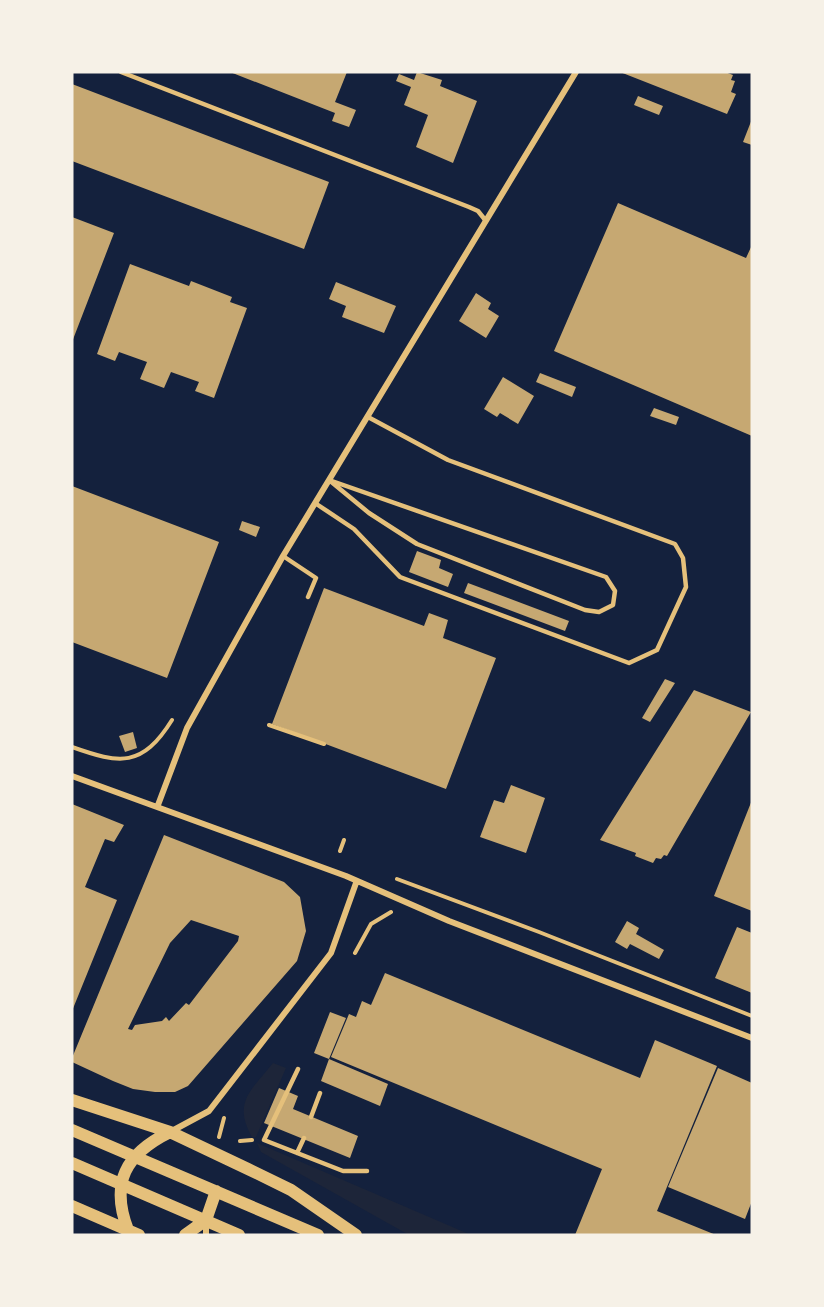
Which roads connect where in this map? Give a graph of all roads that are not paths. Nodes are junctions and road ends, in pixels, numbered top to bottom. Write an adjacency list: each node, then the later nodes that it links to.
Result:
1 (121, 72): 3 (lane)
2 (576, 72): 3 (street)
3 (486, 221): 4 (street)
4 (368, 417): 5 (street); 6 (lane)
5 (329, 480): 5 (lane); 6 (street)
6 (315, 503): 7 (street)
7 (283, 556): 8 (lane); 10 (street)
8 (308, 597)
9 (72, 776): 10 (street)
10 (158, 805): 11 (street)
11 (356, 883): 12 (street); 18 (street)
12 (752, 1038)
13 (298, 1069): 20 (lane)
14 (321, 1093): 16 (lane)
15 (72, 1100): 18 (main road)
16 (311, 1117)
17 (72, 1130): 21 (main road)
18 (170, 1132): 21 (main road); 33 (main road)
19 (304, 1138): 20 (lane)
20 (297, 1153): 23 (lane)
21 (134, 1156): 24 (main road); 25 (main road)
22 (72, 1163): 24 (main road)
23 (367, 1171)
24 (121, 1183): 27 (main road); 28 (main road)
25 (216, 1191): 27 (main road); 32 (main road)
26 (72, 1206): 28 (main road)
27 (206, 1220): 29 (main road); 30 (street); 31 (main road)
28 (131, 1234)
29 (185, 1235)
30 (207, 1235)
31 (239, 1235)
32 (318, 1235)
33 (356, 1235)

